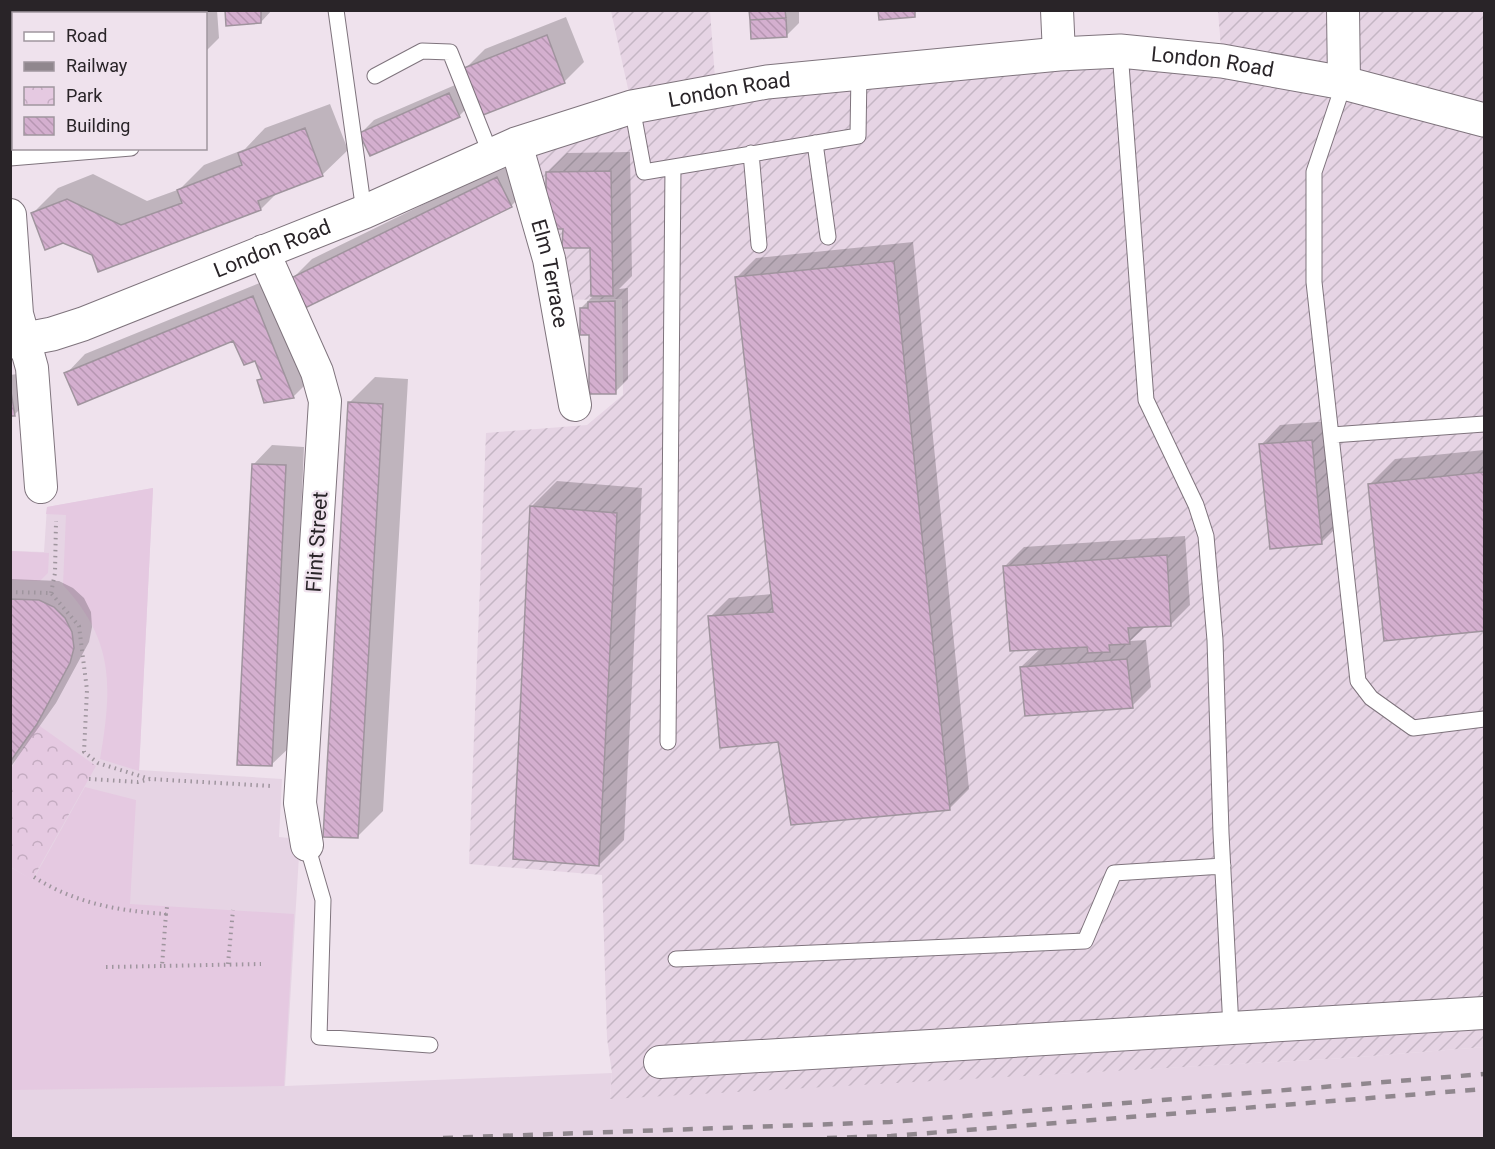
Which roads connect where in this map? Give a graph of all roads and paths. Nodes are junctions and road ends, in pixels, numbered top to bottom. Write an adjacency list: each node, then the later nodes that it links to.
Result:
1 (336, 10): 17 (lane)
2 (1057, 10): 5 (street)
3 (1345, 14): 8 (street)
4 (1120, 51): 5 (street, London Road); 8 (street, London Road); 36 (lane)
5 (1059, 54): 6 (street, London Road)
6 (859, 72): 9 (street, London Road); 11 (lane)
7 (375, 76): 12 (lane)
8 (1344, 82): 10 (street, London Road); 25 (lane)
9 (632, 107): 12 (street, London Road); 16 (lane)
10 (1485, 120)
11 (815, 143): 14 (lane); 19 (lane)
12 (504, 149): 17 (street, London Road); 23 (street, Elm Terrace)
13 (107, 150): 15 (lane)
14 (751, 153): 16 (lane); 20 (lane)
15 (10, 158)
16 (673, 166): 31 (lane)
17 (364, 213): 21 (street, London Road)
18 (10, 215): 22 (street)
19 (828, 237)
20 (759, 245)
21 (263, 251): 22 (street, London Road); 34 (street, Flint Street)
22 (17, 341): 26 (street)
23 (575, 405)
24 (1485, 424): 25 (lane)
25 (1332, 435): 30 (lane)
26 (41, 487)
27 (56, 521): 29 (path)
28 (10, 592): 29 (path)
29 (51, 593): 33 (path)
30 (1485, 719)
31 (668, 742)
32 (89, 779): 33 (path)
33 (150, 779): 34 (path)
34 (287, 797): 35 (street, Flint Street)
35 (307, 845): 48 (lane)
36 (1222, 866): 41 (lane); 47 (lane)
37 (34, 877): 40 (path)
38 (167, 907): 40 (path)
39 (233, 910): 42 (path)
40 (166, 914): 44 (path)
41 (676, 959)
42 (228, 964): 43 (path); 44 (path)
43 (261, 964)
44 (162, 966): 45 (path)
45 (106, 967)
46 (1485, 1013): 47 (street)
47 (1231, 1028): 49 (street)
48 (430, 1045)
49 (660, 1062)

